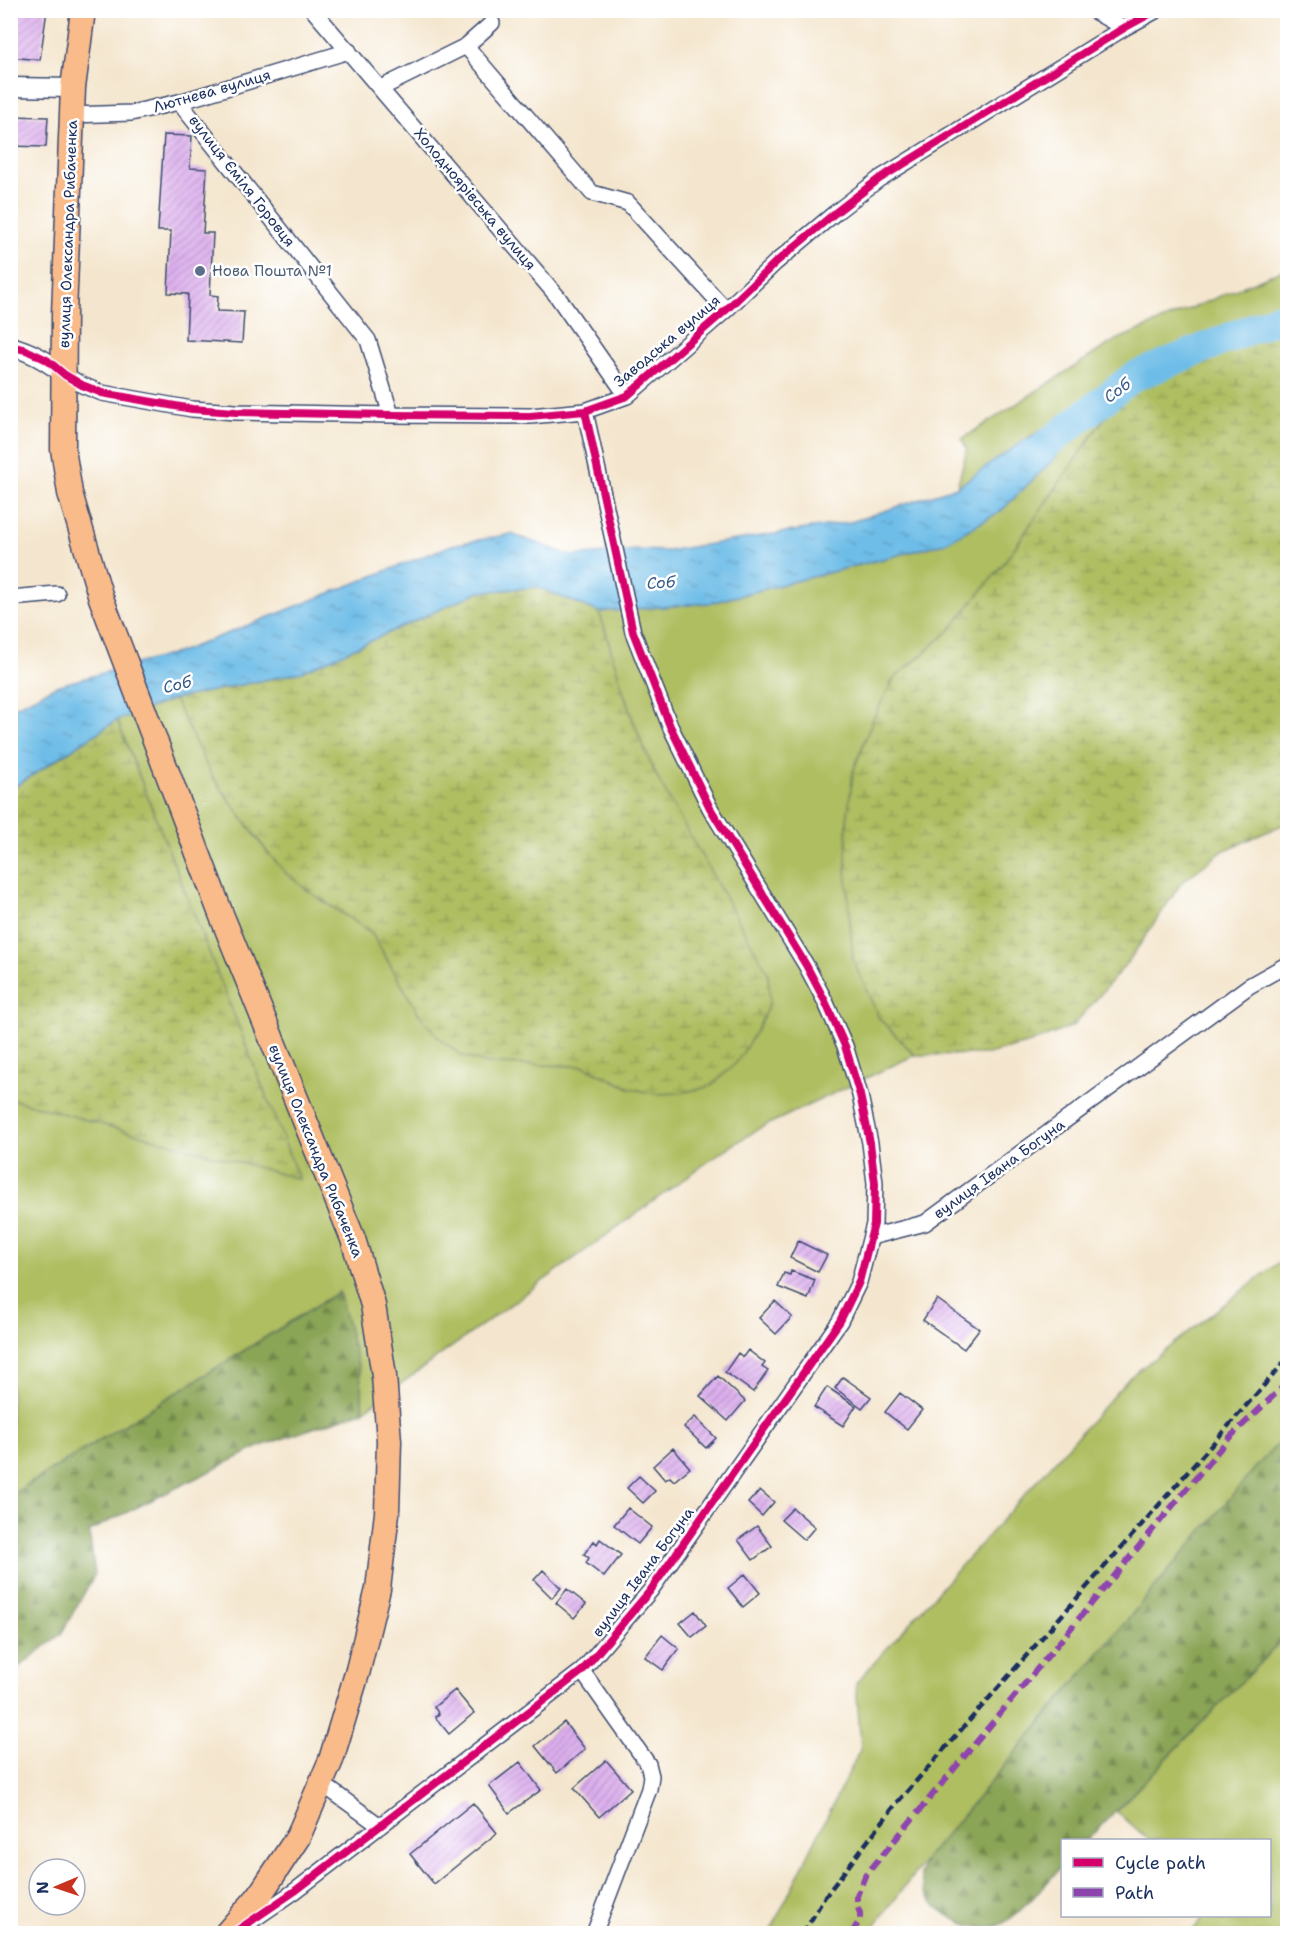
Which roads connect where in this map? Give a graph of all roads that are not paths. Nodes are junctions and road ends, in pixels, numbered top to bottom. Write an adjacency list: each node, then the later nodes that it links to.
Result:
1 (83, 10): 10 (highway, вулиця Олександра Рибаченка)
2 (313, 10): 8 (street, Холодноярівська вулиця)
3 (1092, 10): 6 (street)
4 (1157, 10): 6 (street, Заводська вулиця)
5 (492, 23): 7 (street)
6 (1124, 28): 14 (street, Заводська вулиця)
7 (466, 46): 11 (street); 14 (street)
8 (349, 51): 11 (street, Холодноярівська вулиця); 12 (street, Лютнева вулиця)
9 (10, 87): 10 (street)
10 (73, 88): 13 (highway, вулиця Олександра Рибаченка)
11 (381, 88): 17 (street, Холодноярівська вулиця)
12 (179, 102): 13 (street, Лютнева вулиця); 19 (street, вулиця Єміля Горовця)
13 (72, 115): 16 (highway, вулиця Олександра Рибаченка)
14 (726, 310): 17 (street, Заводська вулиця)
15 (10, 346): 16 (street, Заводська вулиця)
16 (64, 375): 19 (street, Заводська вулиця); 25 (highway, вулиця Олександра Рибаченка)
17 (627, 396): 18 (street, Заводська вулиця)
18 (585, 411): 19 (street, Заводська вулиця); 23 (street)
19 (391, 416)
20 (57, 594): 21 (street)
21 (10, 598)
22 (1287, 964): 23 (street, вулиця Івана Богуна)
23 (871, 1237): 24 (street, вулиця Івана Богуна)
24 (582, 1671): 26 (street, вулиця Івана Богуна); 29 (street)
25 (321, 1783): 26 (street); 27 (highway, вулиця Олександра Рибаченка)
26 (380, 1826): 28 (street, вулиця Івана Богуна)
27 (226, 1934)
28 (232, 1934)
29 (594, 1934)

